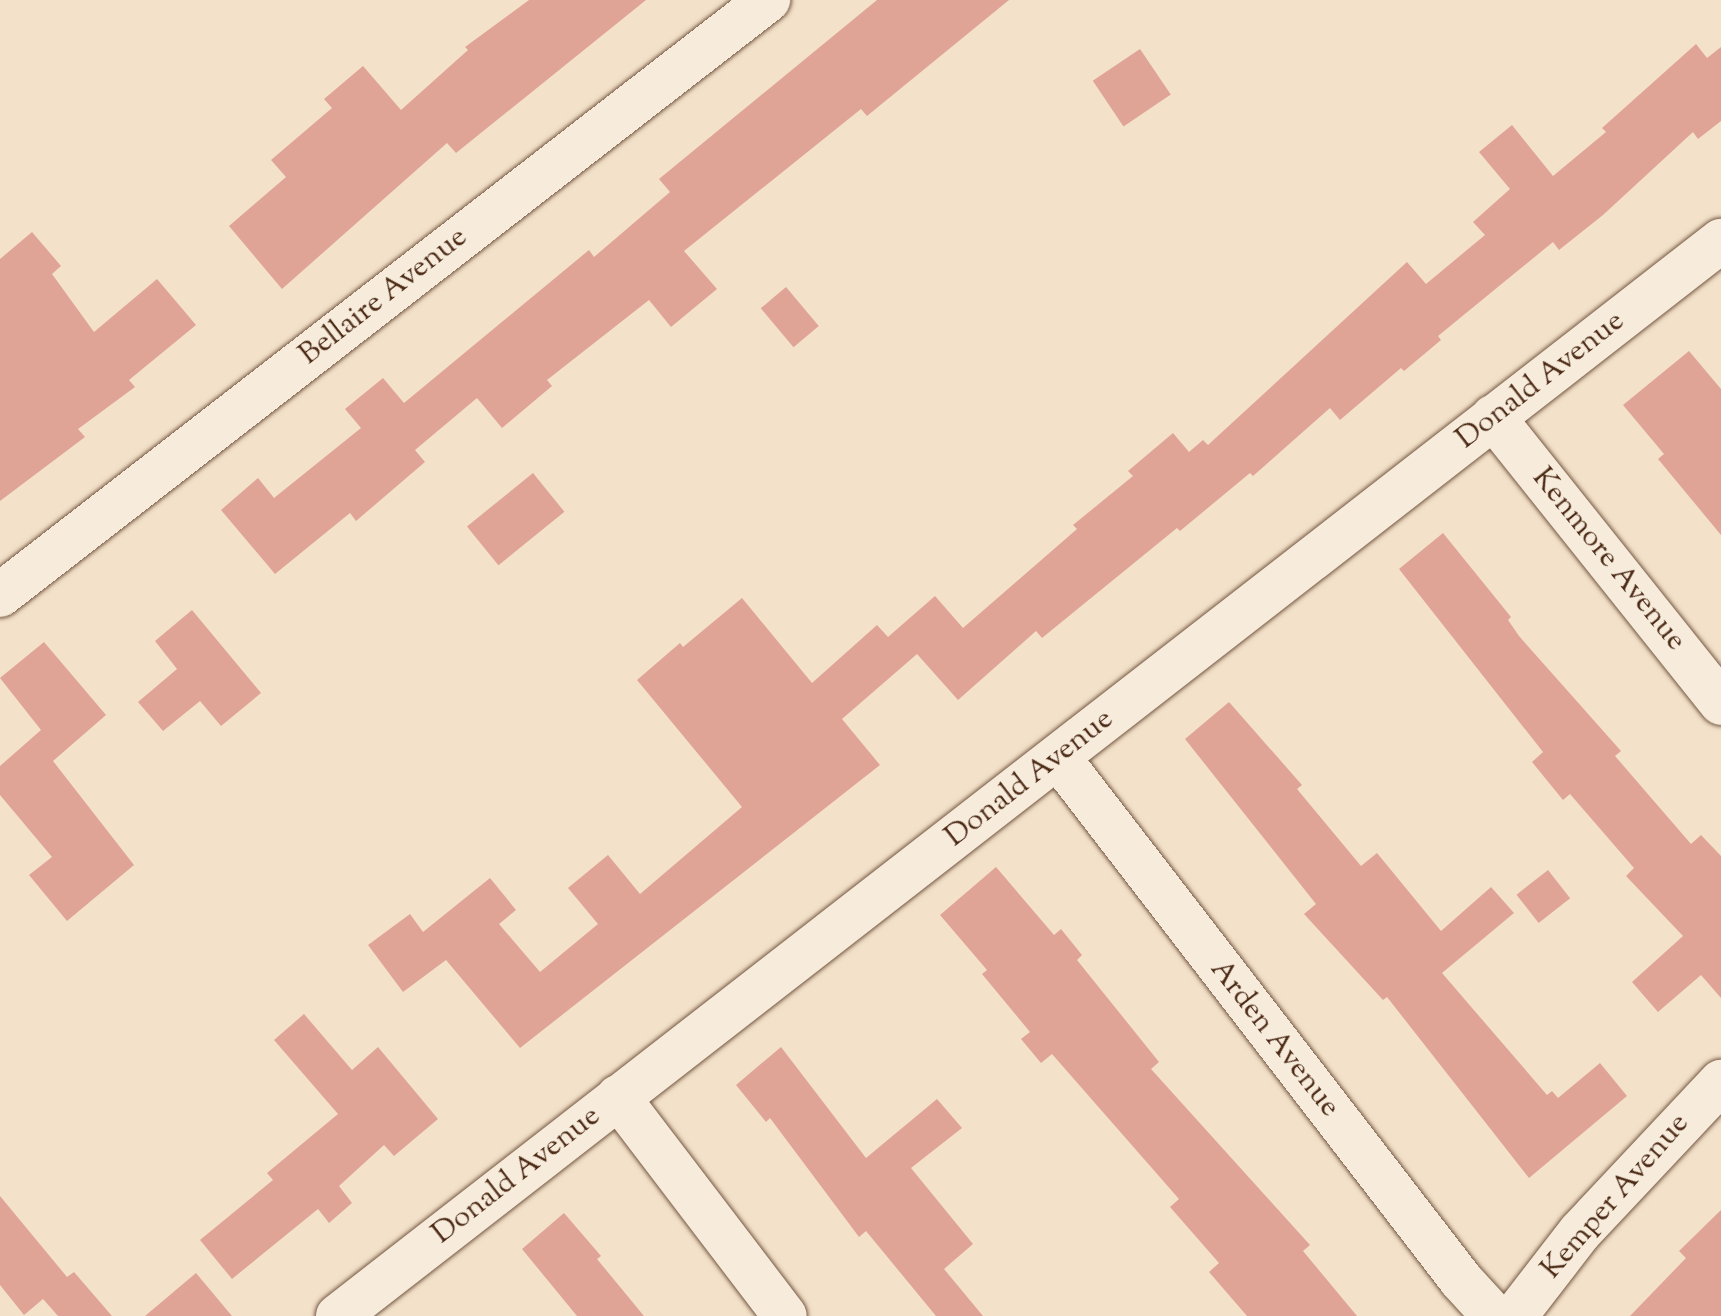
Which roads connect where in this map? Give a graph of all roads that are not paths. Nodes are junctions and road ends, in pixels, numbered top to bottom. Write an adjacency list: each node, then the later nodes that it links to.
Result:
1 (768, 0): 4 (street, Bellaire Avenue)
2 (1721, 241): 3 (street, Donald Avenue)
3 (1493, 417): 5 (street, Kenmore Avenue); 6 (street, Donald Avenue)
4 (0, 595)
5 (1721, 703)
6 (1058, 757): 8 (street, Donald Avenue); 11 (street, Arden Avenue)
7 (1721, 1082): 12 (street, Kemper Avenue)
8 (618, 1097): 9 (street, Donald Avenue); 10 (street)
9 (338, 1316)
10 (785, 1316)
11 (1494, 1316)
12 (1515, 1316)

